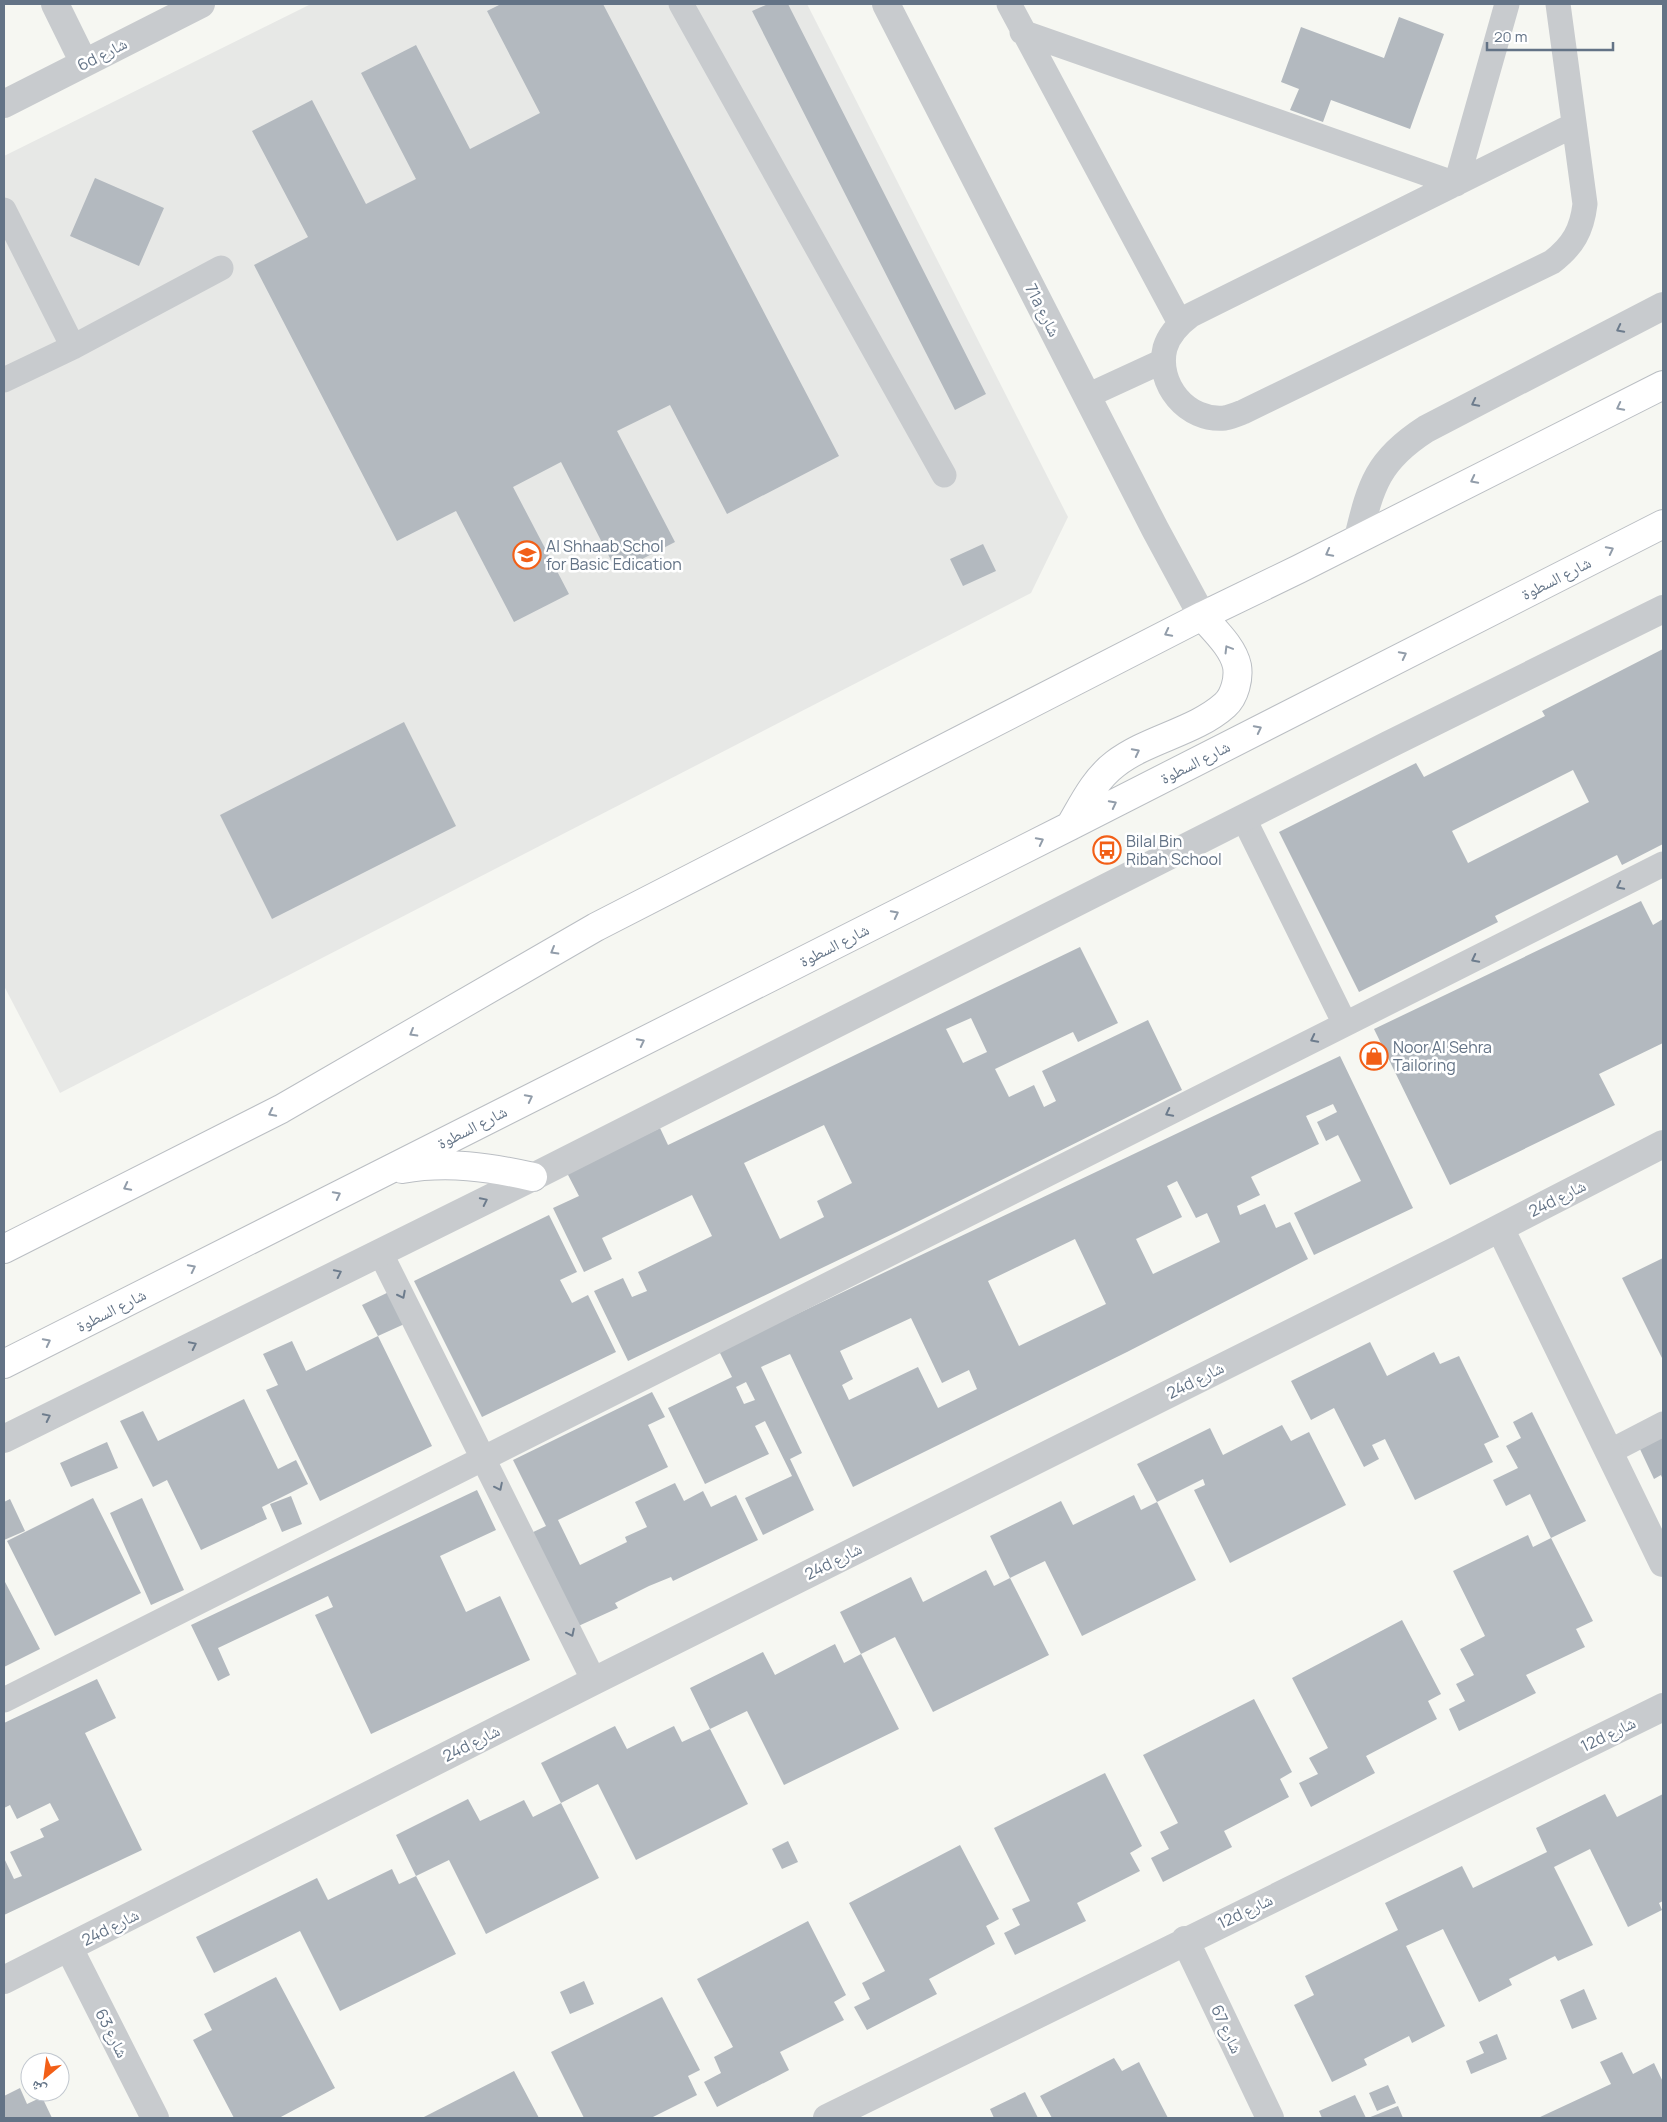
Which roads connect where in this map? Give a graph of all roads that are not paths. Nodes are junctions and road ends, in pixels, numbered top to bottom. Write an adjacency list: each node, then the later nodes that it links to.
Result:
1 (55, 4): 9 (street)
2 (201, 4): 9 (street, 6d شارع)
3 (681, 4): 22 (lane)
4 (886, 4): 21 (street, 71a شارع)
5 (1009, 4): 8 (lane)
6 (1507, 4): 12 (lane)
7 (1558, 4): 11 (lane)
8 (1022, 32): 12 (lane); 16 (lane)
9 (84, 63): 10 (street, 6d شارع)
10 (4, 104)
11 (1574, 125): 12 (lane); 18 (lane)
12 (1456, 184): 16 (lane)
13 (4, 210): 17 (lane)
14 (221, 268): 17 (lane)
15 (1663, 306): 24 (street, one-way to 24)
16 (1180, 323): 18 (lane)
17 (72, 347): 19 (lane)
18 (1164, 361): 21 (lane)
19 (4, 380)
20 (1663, 385): 24 (main road, one-way to 24)
21 (1087, 396): 26 (street, 71a شارع)
22 (944, 475)
23 (1663, 524): 28 (main road, شارع السطوة, one-way to 23)
24 (1358, 538): 26 (main road, one-way to 26)
25 (1663, 609): 27 (street)
26 (1202, 616): 28 (main road, one-way to 26); 35 (main road, one-way to 35)
27 (1244, 818): 30 (lane); 33 (street)
28 (1070, 826): 32 (main road, شارع السطوة, one-way to 28)
29 (1663, 864): 30 (lane, one-way to 30)
30 (1345, 1024): 41 (lane, one-way to 41)
31 (1663, 1144): 34 (street, 24d شارع)
32 (381, 1173): 33 (main road); 37 (main road, شارع السطوة, one-way to 32)
33 (533, 1177): 36 (street, one-way to 33)
34 (1500, 1228): 40 (street); 43 (street, 24d شارع)
35 (4, 1249)
36 (380, 1252): 39 (street, one-way to 36); 41 (lane, one-way to 41)
37 (4, 1364)
38 (1663, 1424): 40 (lane)
39 (4, 1439)
40 (1609, 1452): 42 (street)
41 (484, 1458): 43 (lane, one-way to 43); 44 (lane)
42 (1663, 1563)
43 (594, 1681): 47 (street, 24d شارع)
44 (4, 1700)
45 (1663, 1707): 46 (street, 12d شارع)
46 (1185, 1940): 50 (street, 12d شارع); 51 (street, شارع 67)
47 (68, 1948): 48 (street, 24d شارع); 49 (street, شارع 63)
48 (4, 1980)
49 (155, 2118)
50 (827, 2118)
51 (1270, 2118)

